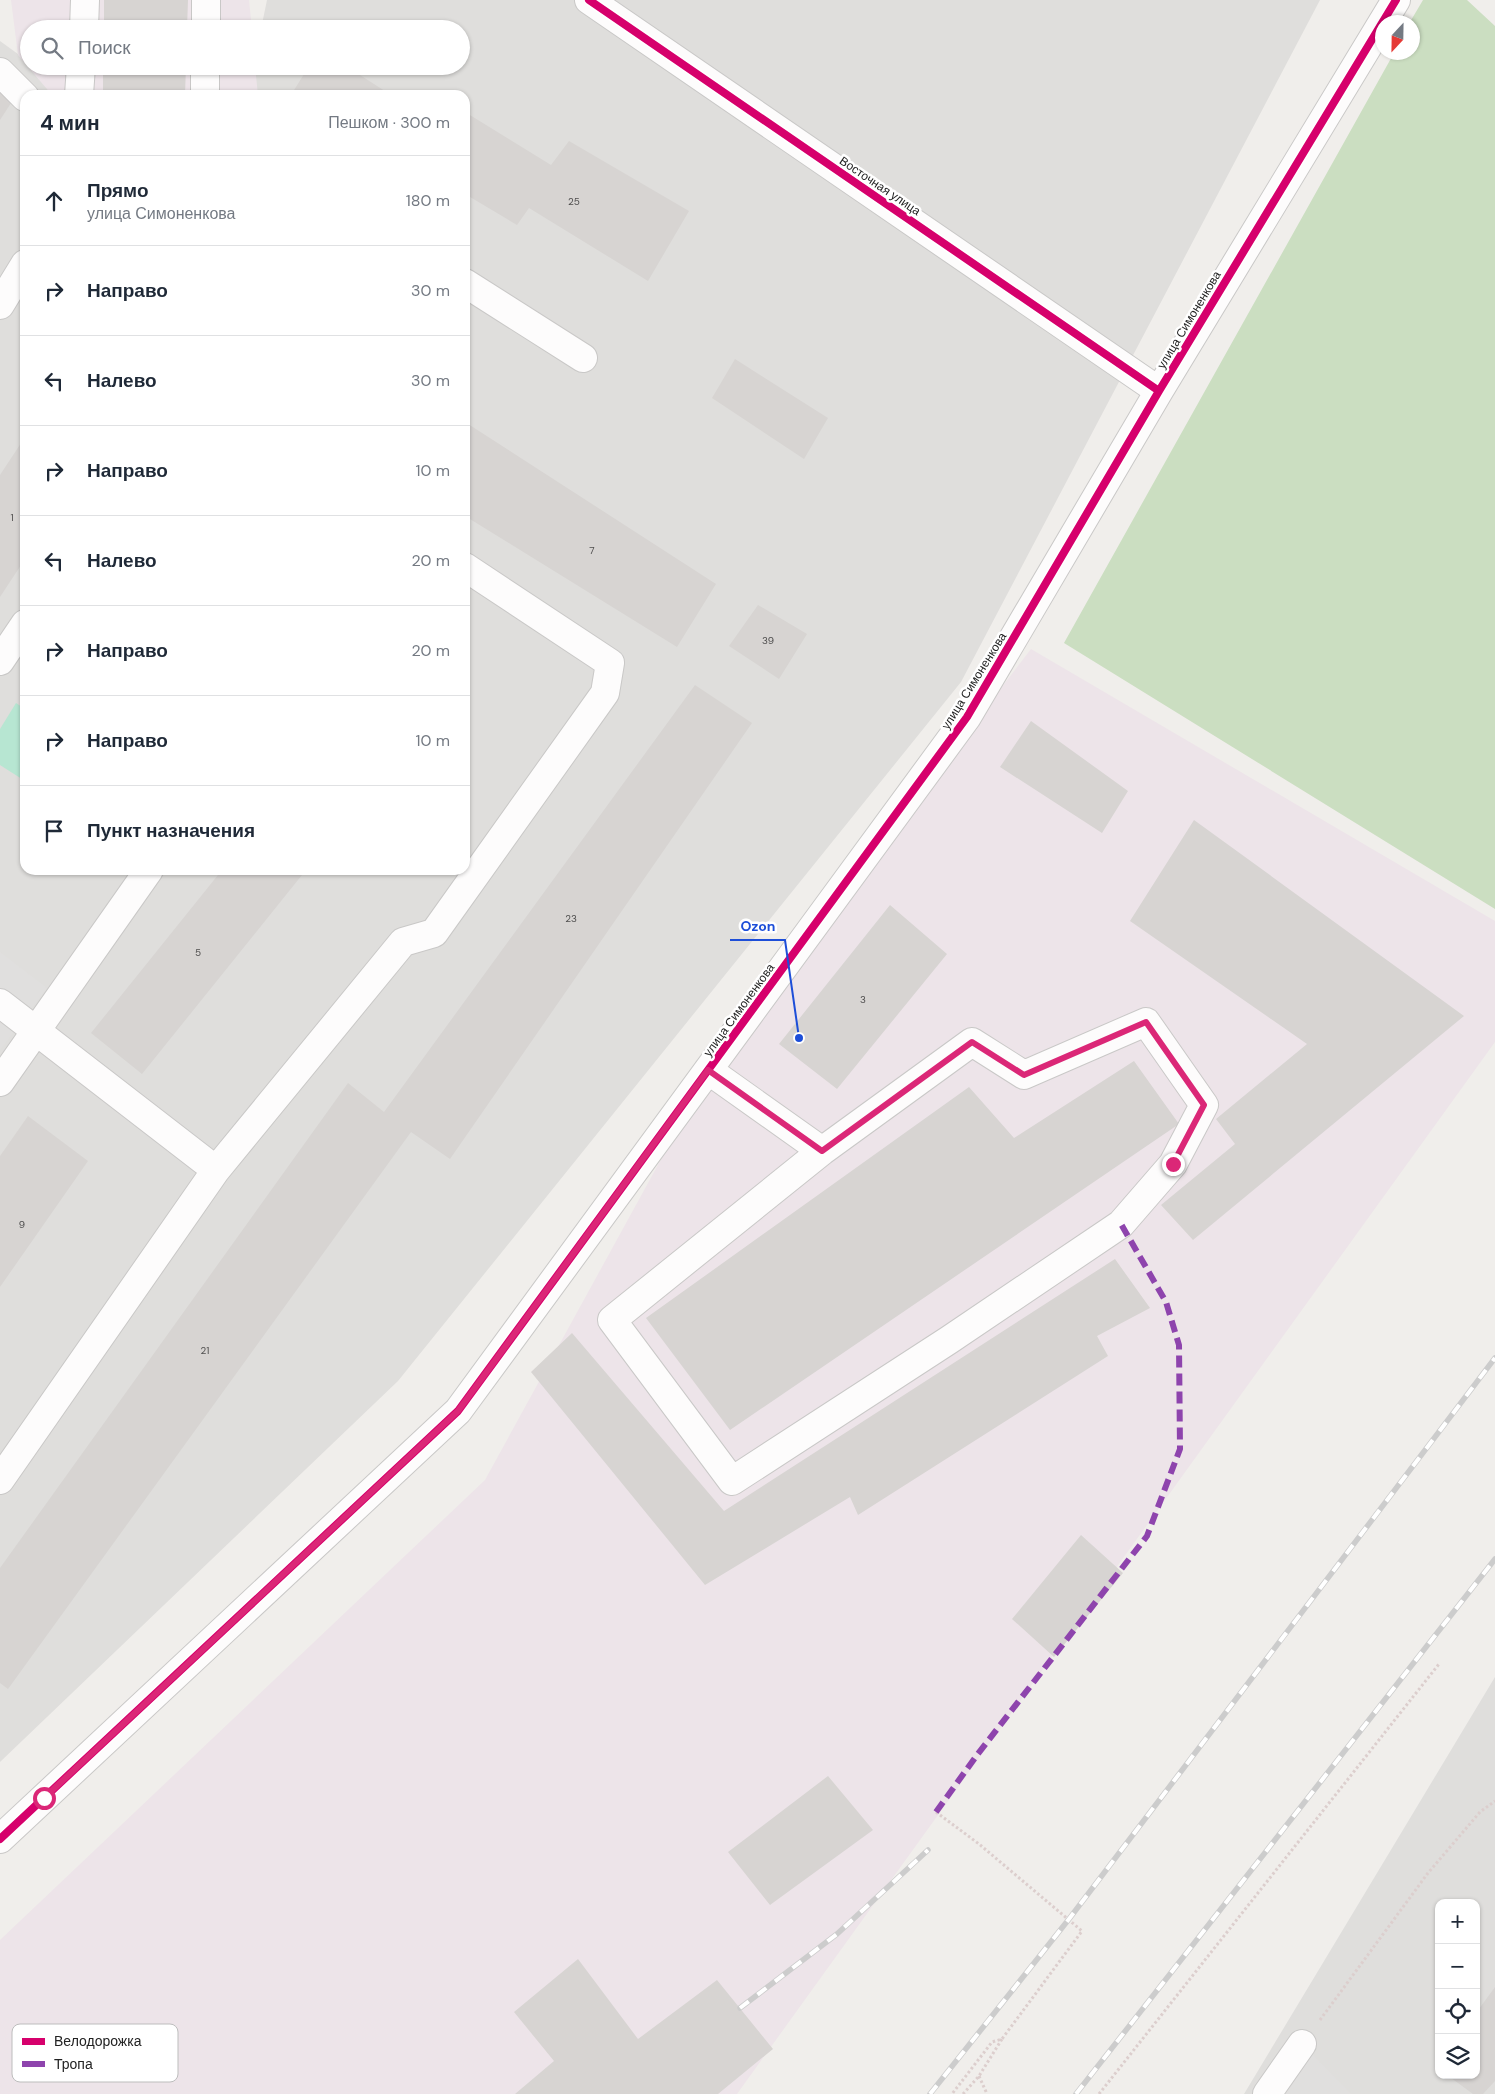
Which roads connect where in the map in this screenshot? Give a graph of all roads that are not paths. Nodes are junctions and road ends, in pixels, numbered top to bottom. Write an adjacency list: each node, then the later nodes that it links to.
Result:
1 (85, 0): 5 (street)
2 (206, 0): 6 (street)
3 (589, 0): 17 (street, Восточная улица)
4 (1396, 0): 17 (street, улица Симоненкова)
5 (84, 20)
6 (206, 20)
7 (0, 72): 12 (street)
8 (80, 75): 10 (street)
9 (205, 75): 11 (street)
10 (79, 90)
11 (205, 90)
12 (20, 92)
13 (20, 272): 15 (street)
14 (470, 286): 16 (street)
15 (0, 305)
16 (583, 358)
17 (1159, 391): 24 (street, улица Симоненкова)
18 (470, 570): 27 (street)
19 (20, 631): 20 (street)
20 (0, 661)
21 (146, 875): 23 (street)
22 (0, 1003): 23 (street)
23 (37, 1031): 25 (street); 27 (street)
24 (708, 1070): 26 (street); 29 (street, улица Симоненкова)
25 (0, 1082)
26 (822, 1151): 26 (street)
27 (216, 1170): 28 (street)
28 (0, 1480)
29 (0, 1839)
30 (1302, 2044): 31 (street)
31 (1267, 2094)

